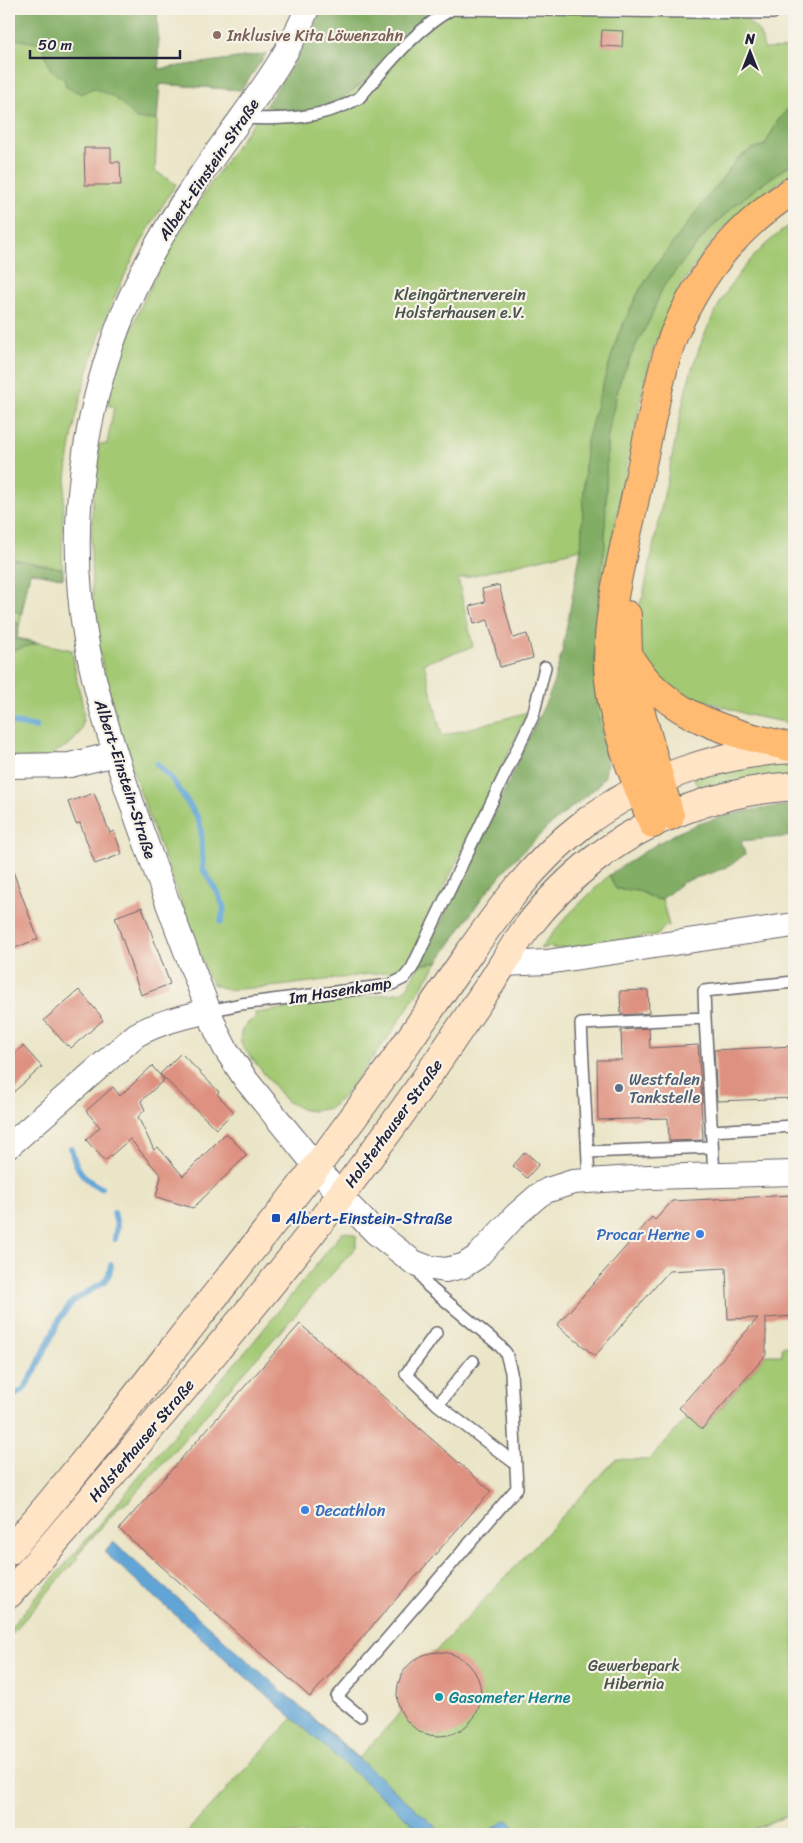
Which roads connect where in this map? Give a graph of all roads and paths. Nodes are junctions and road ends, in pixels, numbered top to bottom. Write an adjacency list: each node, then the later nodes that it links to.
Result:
1 (307, 9): 3 (street, Albert-Einstein-Straße)
2 (773, 13): 3 (lane)
3 (241, 118): 9 (street, Albert-Einstein-Straße)
4 (794, 190): 11 (highway)
5 (794, 204): 6 (highway)
6 (628, 654): 8 (highway); 11 (highway)
7 (545, 667): 17 (lane, Im Hasenkamp)
8 (794, 748): 11 (main road, Holsterhauser Straße)
9 (115, 754): 10 (street); 17 (street, Albert-Einstein-Straße)
10 (9, 766)
11 (648, 784): 13 (highway); 24 (main road, Holsterhauser Straße)
12 (794, 786): 13 (main road, Holsterhauser Straße)
13 (661, 820): 15 (main road, Holsterhauser Straße)
14 (794, 925): 15 (street)
15 (504, 964): 28 (main road, Holsterhauser Straße)
16 (794, 982): 18 (lane)
17 (209, 1011): 21 (street, Im Hasenkamp); 24 (street, Albert-Einstein-Straße)
18 (705, 1018): 20 (lane); 23 (lane)
19 (794, 1126): 20 (lane)
20 (711, 1131): 22 (lane)
21 (9, 1146)
22 (712, 1147): 23 (lane); 26 (lane)
23 (588, 1152): 27 (lane)
24 (316, 1166): 28 (street, Albert-Einstein-Straße); 34 (main road, Holsterhauser Straße)
25 (794, 1173): 26 (street)
26 (714, 1175): 27 (street)
27 (589, 1180): 29 (street)
28 (340, 1196): 29 (street, Albert-Einstein-Straße); 35 (main road, Holsterhauser Straße)
29 (413, 1262): 33 (lane)
30 (436, 1333): 32 (lane)
31 (473, 1361): 32 (lane)
32 (438, 1406): 33 (lane)
33 (516, 1464): 36 (lane)
34 (9, 1551)
35 (9, 1594)
36 (360, 1716)

